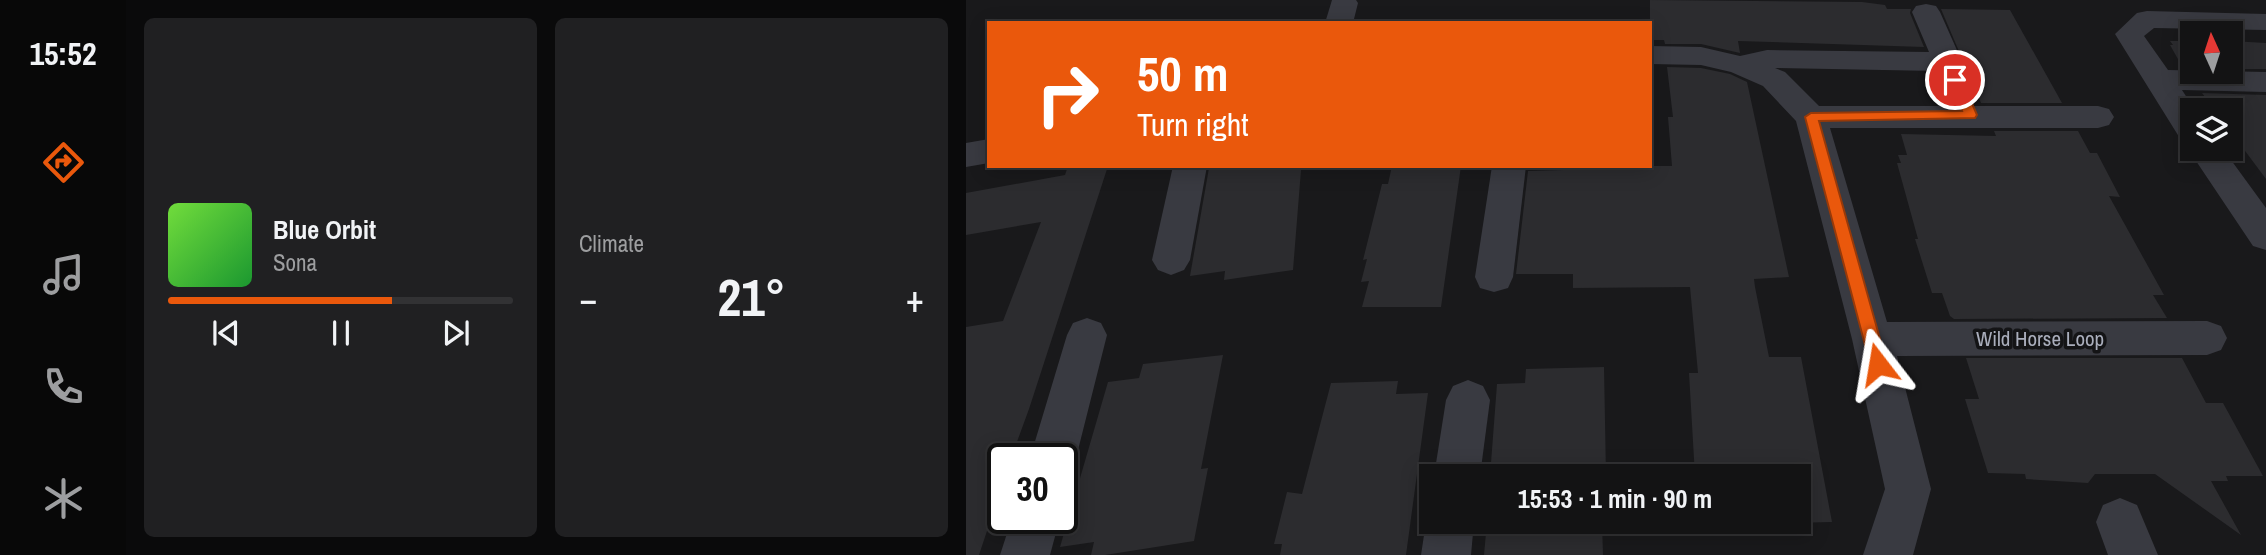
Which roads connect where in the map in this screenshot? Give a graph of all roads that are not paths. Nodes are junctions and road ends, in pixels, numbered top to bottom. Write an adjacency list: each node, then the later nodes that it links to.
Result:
1 (1926, 12): 4 (street)
2 (2266, 22): 6 (street)
3 (1652, 55): 5 (street)
4 (1948, 62): 5 (street); 9 (street)
5 (1740, 65): 10 (street)
6 (2158, 80): 7 (street); 8 (street)
7 (2266, 82)
8 (2180, 113)
9 (1970, 115): 10 (street); 11 (street)
10 (1811, 117): 22 (street)
11 (2098, 117)
12 (987, 151): 13 (street)
13 (966, 156)
14 (2213, 161): 17 (street)
15 (1190, 168): 18 (street)
16 (1509, 168): 19 (street)
17 (2266, 236)
18 (1171, 260)
19 (1494, 278)
20 (1087, 335): 24 (street)
21 (2207, 338): 22 (street, Wild Horse Loop)
22 (1872, 339): 30 (street)
23 (1468, 400): 25 (street)
24 (1057, 443)
25 (1459, 464)
26 (1032, 534): 28 (street)
27 (1449, 534): 29 (street)
28 (1026, 555)
29 (1446, 555)
30 (1888, 555)

